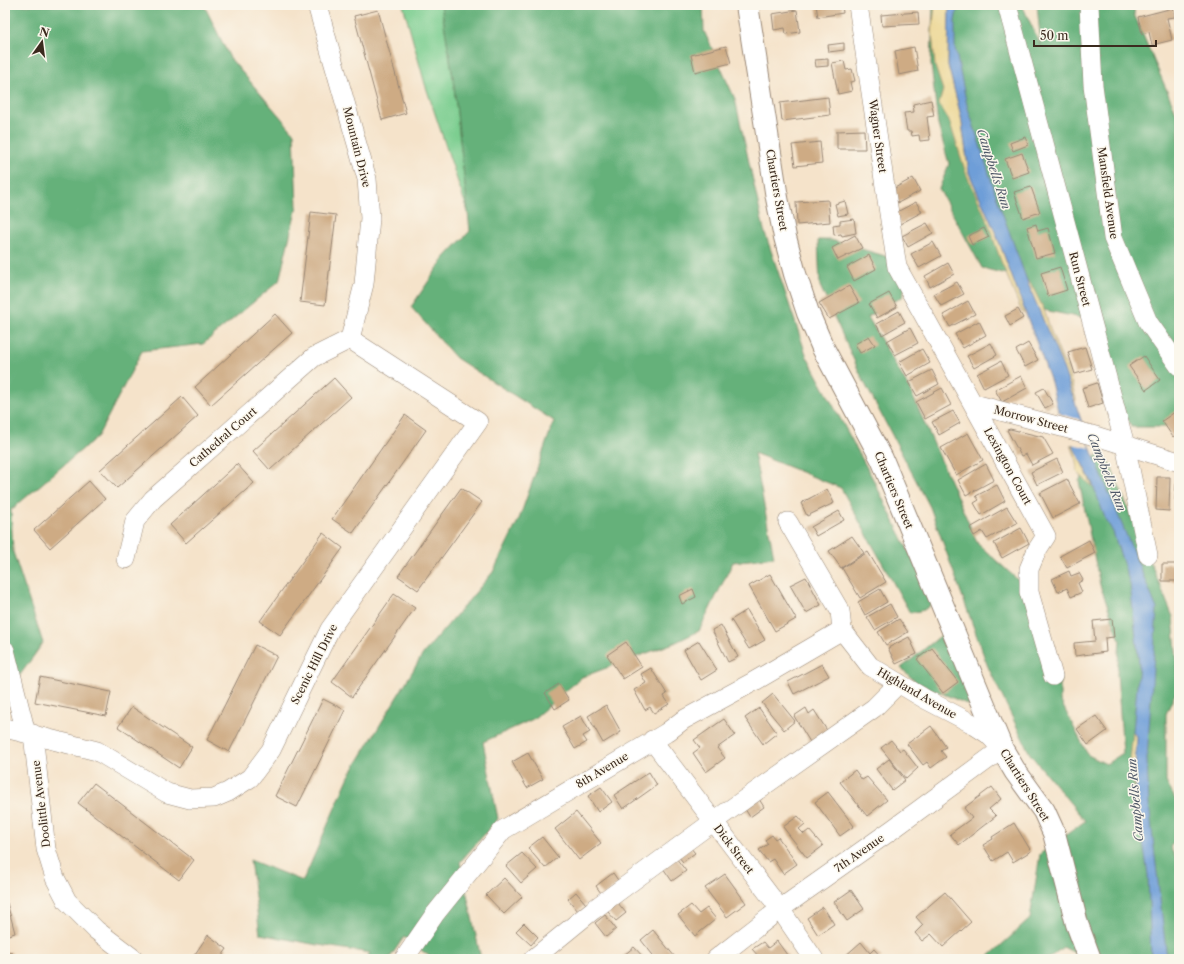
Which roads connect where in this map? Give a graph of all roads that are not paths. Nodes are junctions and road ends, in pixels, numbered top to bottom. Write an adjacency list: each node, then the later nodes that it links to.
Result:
1 (317, 5): 7 (street, Mountain Drive)
2 (747, 5): 22 (main road, Chartiers Street)
3 (858, 5): 6 (street, Wagner Street)
4 (1007, 5): 10 (street, Run Street)
5 (1089, 5): 8 (street, Mansfield Avenue)
6 (897, 267): 9 (street, Lexington Court)
7 (350, 339): 14 (street, Cathedral Court); 20 (street, Scenic Hill Drive)
8 (1179, 366)
9 (974, 404): 10 (street, Morrow Street); 17 (street, Lexington Court)
10 (1125, 445): 11 (street, Morrow Street); 13 (street, Run Street)
11 (1179, 462)
12 (788, 522): 15 (street)
13 (1148, 555)
14 (126, 559)
15 (842, 630): 18 (street, Highland Avenue); 21 (street, 8th Avenue)
16 (5, 650): 20 (street, Doolittle Avenue)
17 (1053, 676)
18 (899, 683): 22 (street, Highland Avenue); 23 (street)
19 (5, 728): 20 (street, Scenic Hill Drive)
20 (29, 733): 25 (street, Doolittle Avenue)
21 (652, 740): 23 (street, Dick Street); 26 (street, 8th Avenue)
22 (1002, 748): 24 (street, 7th Avenue); 30 (main road, Chartiers Street)
23 (714, 821): 24 (street, Dick Street); 27 (street)
24 (780, 909): 28 (street, 7th Avenue); 29 (street, Dick Street)
25 (134, 959)
26 (404, 959)
27 (533, 959)
28 (716, 959)
29 (814, 959)
30 (1090, 959)

